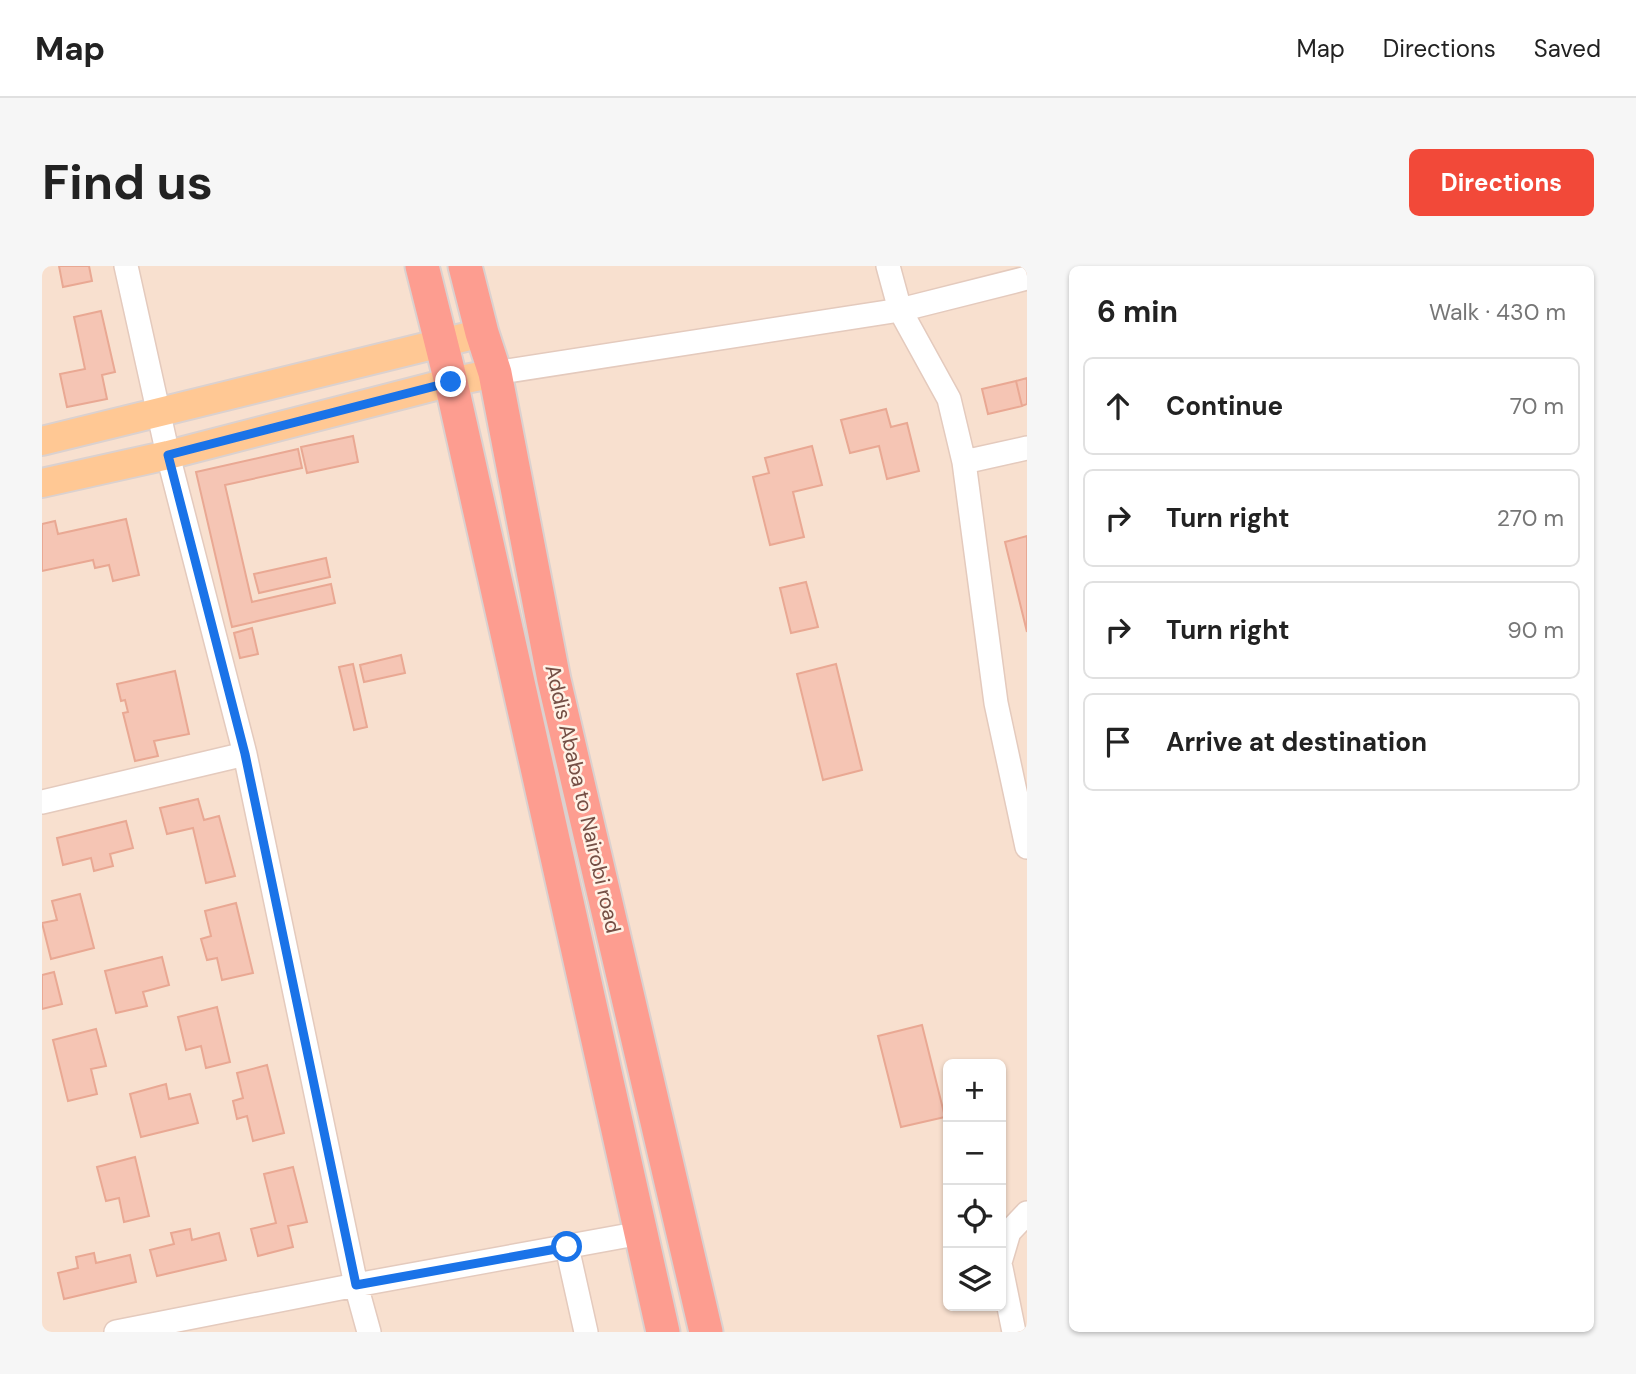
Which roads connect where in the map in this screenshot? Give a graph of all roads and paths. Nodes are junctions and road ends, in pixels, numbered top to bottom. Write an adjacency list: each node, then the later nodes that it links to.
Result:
1 (126, 266): 11 (street)
2 (422, 266): 8 (highway, Addis Ababa to Nairobi road)
3 (465, 266): 7 (highway, Addis Ababa to Nairobi road)
4 (888, 266): 6 (street)
5 (1027, 278): 6 (street)
6 (900, 310): 9 (street); 15 (street)
7 (482, 333): 8 (main road); 9 (highway, Addis Ababa to Nairobi road)
8 (440, 344): 10 (highway, Addis Ababa to Nairobi road); 11 (main road)
9 (495, 373): 10 (main road); 30 (highway, Addis Ababa to Nairobi road)
10 (451, 382): 14 (main road); 21 (highway, Addis Ababa to Nairobi road)
11 (160, 414): 12 (main road); 14 (street)
12 (42, 441)
13 (1027, 448): 15 (street)
14 (168, 455): 16 (main road); 17 (street)
15 (964, 461): 19 (street)
16 (42, 483)
17 (245, 754): 18 (street); 24 (street)
18 (42, 802)
19 (1027, 847)
20 (1027, 1213): 23 (street)
21 (641, 1233): 22 (street); 29 (highway, Addis Ababa to Nairobi road)
22 (567, 1247): 24 (street); 28 (street)
23 (1004, 1248)
24 (356, 1285): 26 (street); 27 (street)
25 (1006, 1293): 31 (street)
26 (116, 1332)
27 (369, 1332)
28 (586, 1332)
29 (663, 1332)
30 (706, 1332)
31 (1014, 1332)

